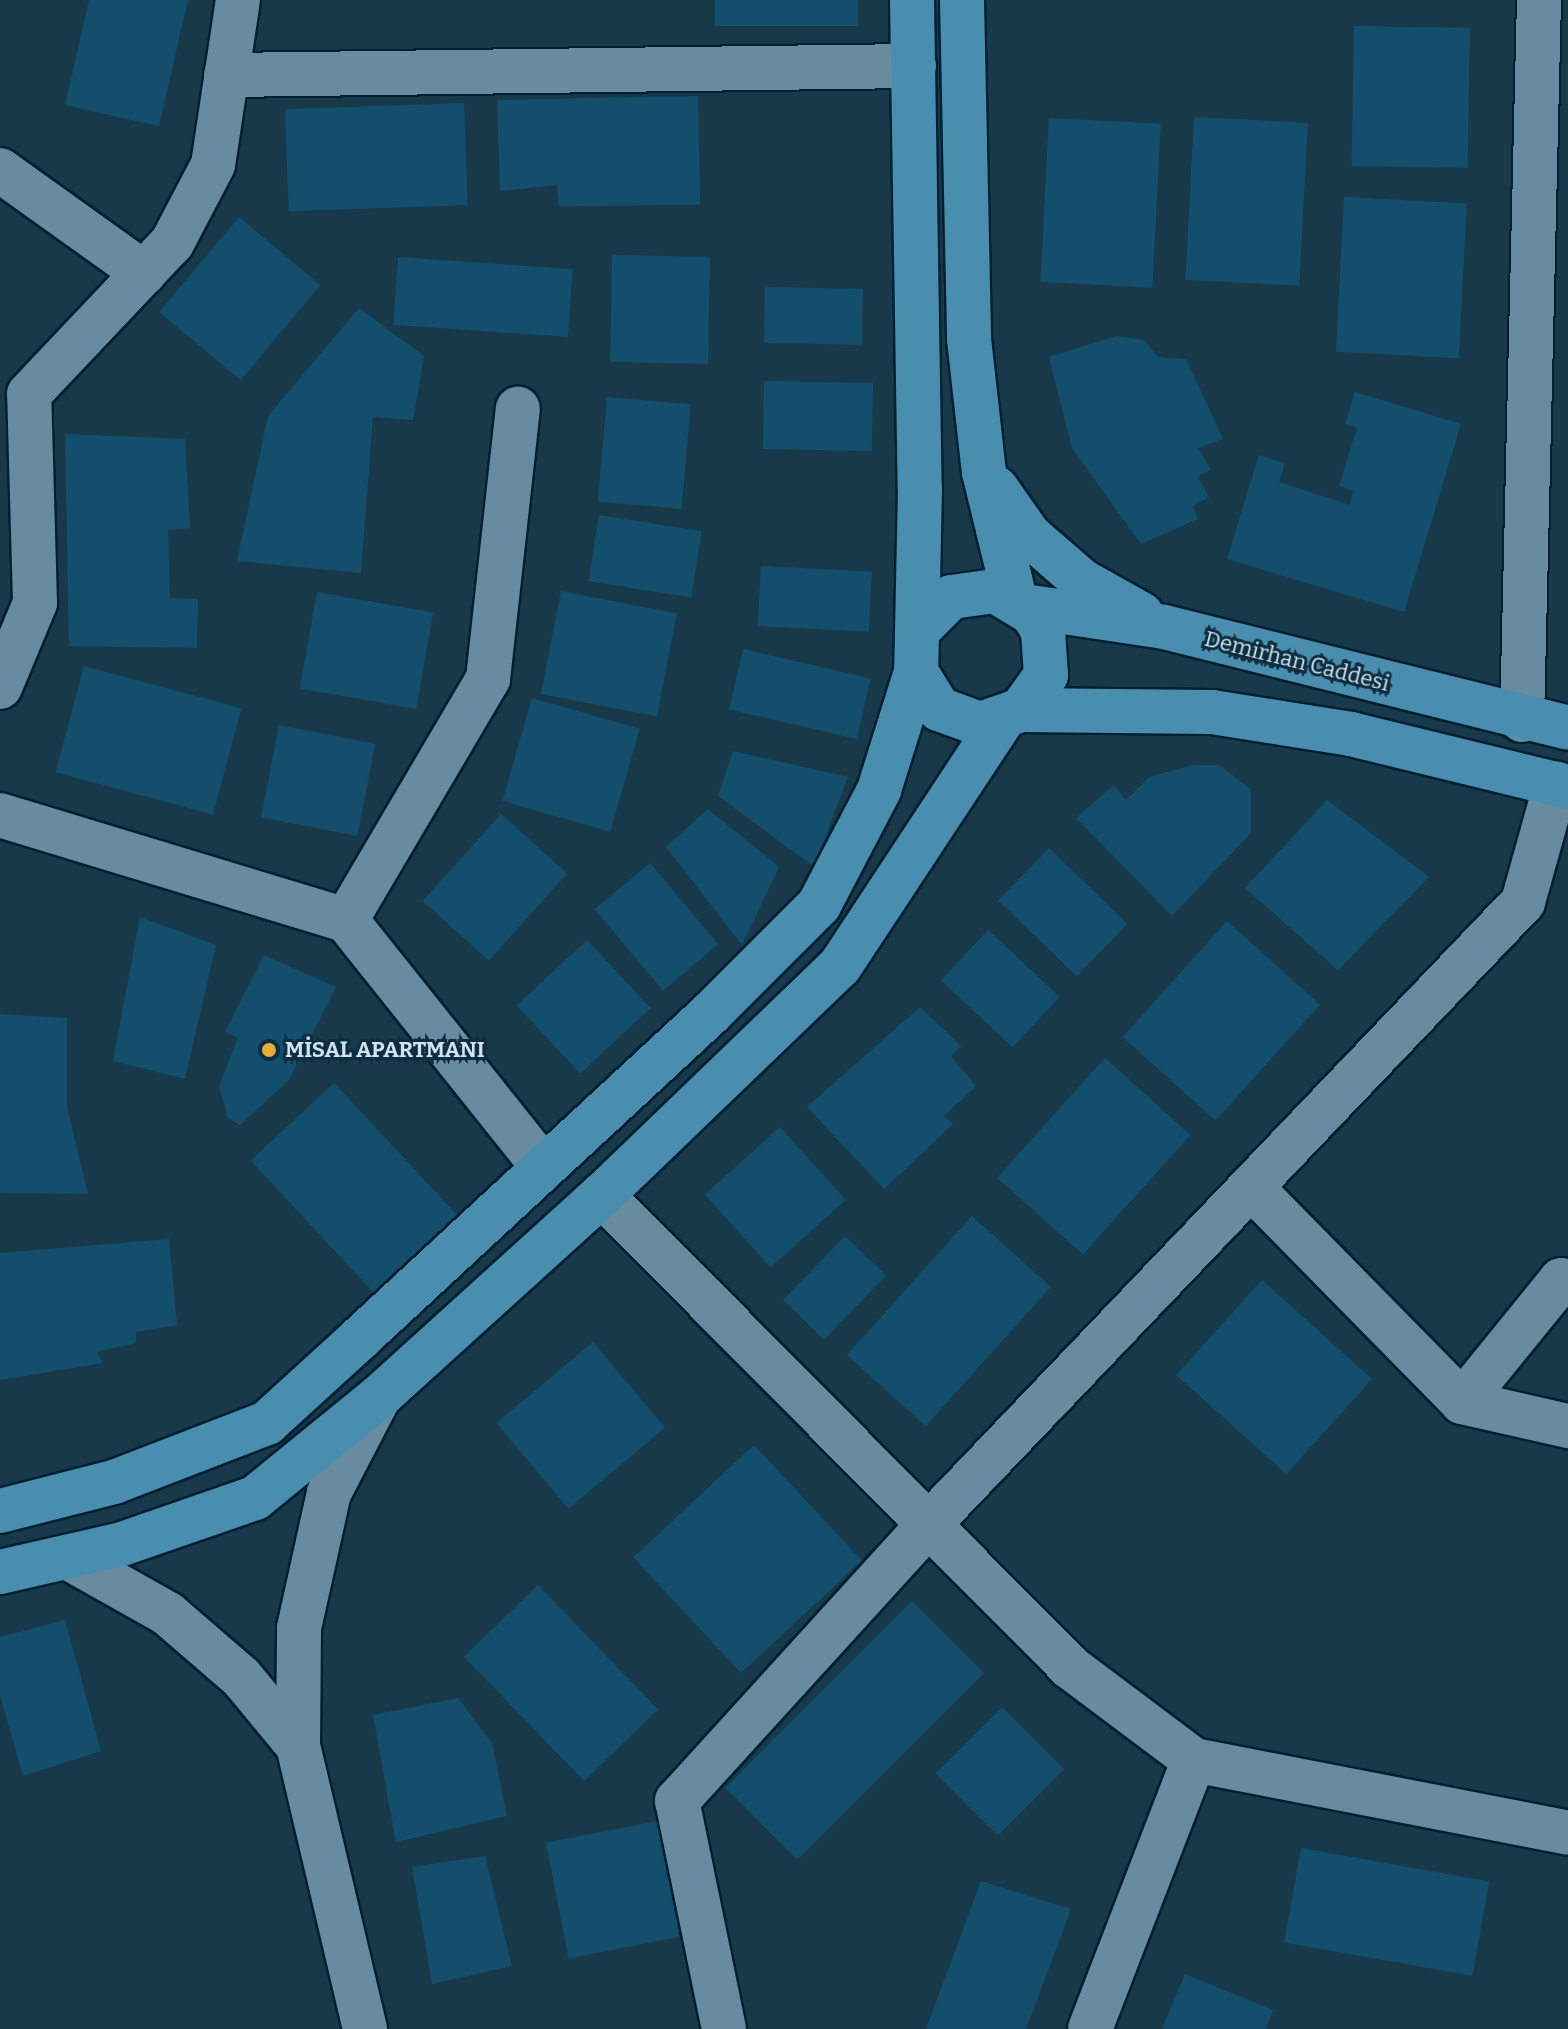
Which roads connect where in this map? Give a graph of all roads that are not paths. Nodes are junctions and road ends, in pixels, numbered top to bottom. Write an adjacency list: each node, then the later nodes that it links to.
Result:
1 (238, 0): 6 (street)
2 (912, 0): 5 (main road)
3 (962, 0): 11 (main road)
4 (1539, 0): 18 (street)
5 (914, 66): 6 (street); 14 (main road)
6 (226, 75): 8 (street)
7 (0, 170): 8 (street)
8 (144, 273): 9 (street)
9 (14, 397): 16 (street)
10 (518, 409): 22 (street)
11 (984, 472): 12 (main road); 13 (main road)
12 (1020, 602): 13 (main road, Demirhan Caddesi); 14 (main road); 17 (main road)
13 (1164, 627): 18 (main road, Demirhan Caddesi)
14 (920, 628): 15 (main road)
15 (916, 672): 17 (main road); 23 (main road)
16 (0, 687)
17 (1011, 715): 20 (main road); 25 (main road)
18 (1522, 720): 19 (main road, Demirhan Caddesi)
19 (1568, 728)
20 (1562, 785): 24 (street)
21 (0, 815): 22 (street)
22 (346, 920): 23 (street)
23 (543, 1167): 30 (main road)
24 (1251, 1187): 28 (street); 31 (street)
25 (602, 1195): 27 (main road); 31 (street)
26 (1568, 1282): 28 (street)
27 (379, 1397): 32 (main road); 34 (street)
28 (1462, 1402): 29 (street)
29 (1568, 1426)
30 (0, 1511)
31 (929, 1524): 35 (street); 38 (street)
32 (67, 1557): 33 (main road); 34 (street)
33 (0, 1572)
34 (298, 1746): 37 (street)
35 (1194, 1760): 36 (street); 39 (street)
36 (1568, 1833)
37 (365, 2029)
38 (724, 2029)
39 (1090, 2029)

